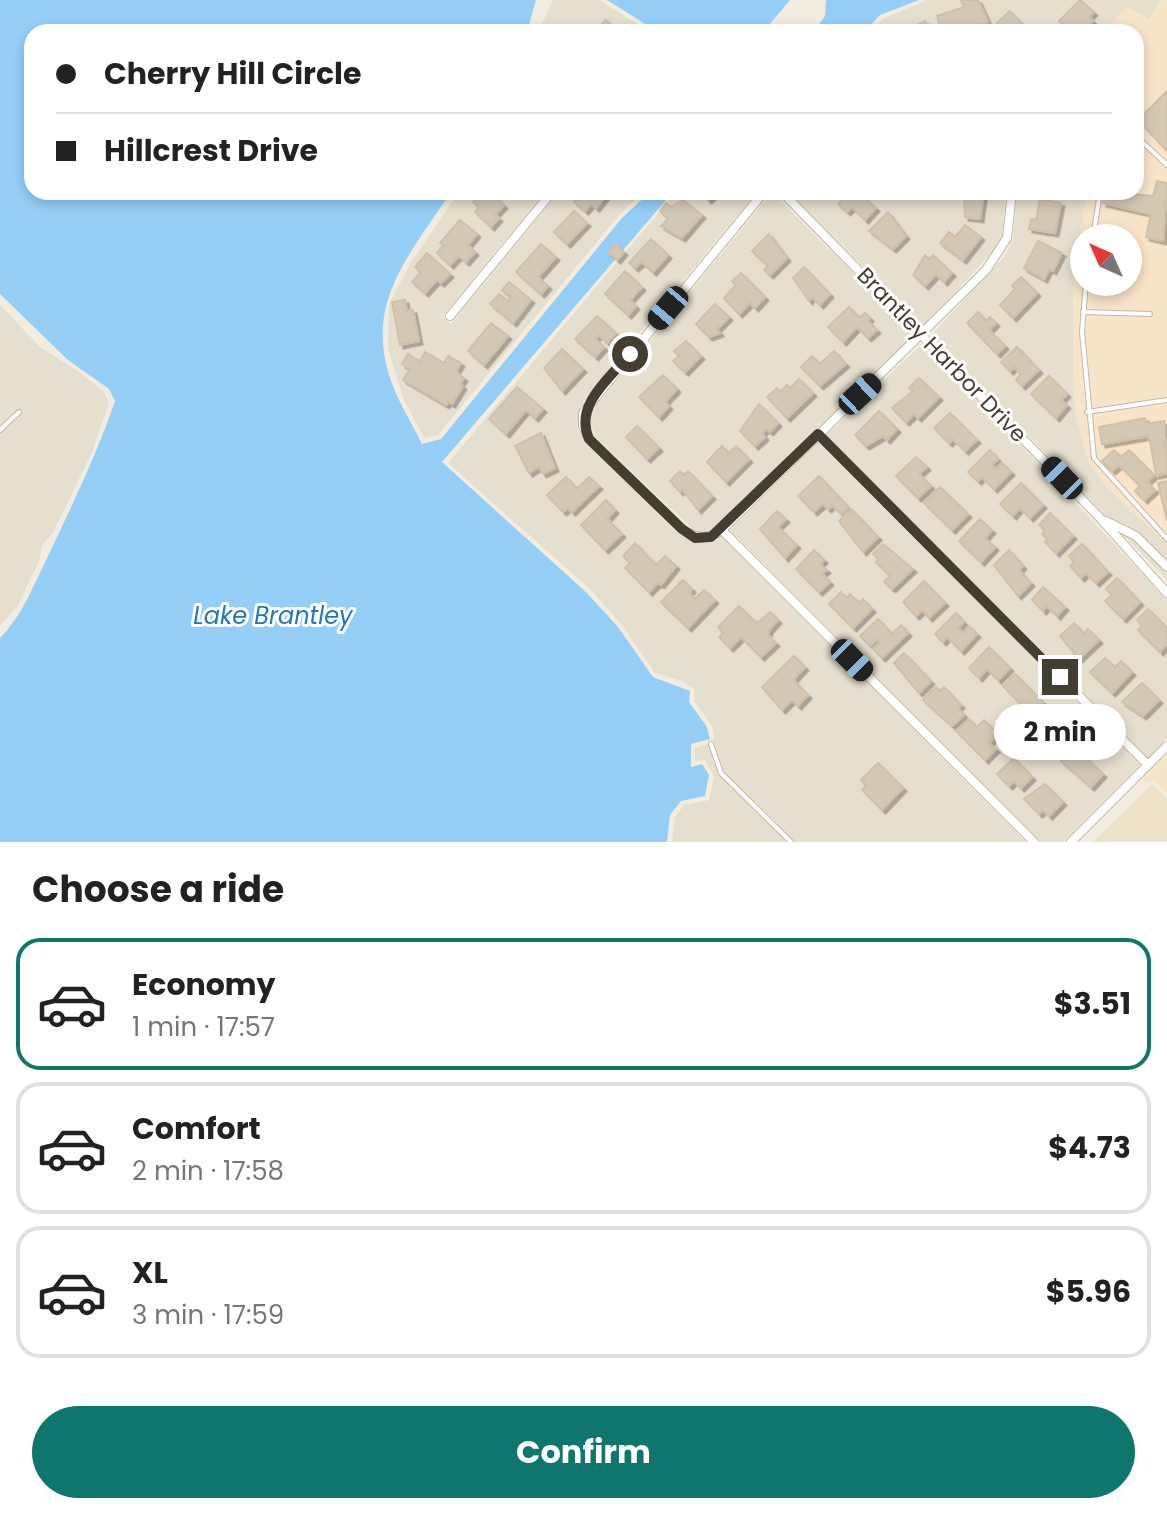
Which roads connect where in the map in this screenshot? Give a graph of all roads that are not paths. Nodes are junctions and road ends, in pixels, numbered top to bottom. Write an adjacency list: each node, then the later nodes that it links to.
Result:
1 (1144, 143): 2 (lane)
2 (1167, 165)
3 (545, 200): 12 (street)
4 (757, 200): 20 (street)
5 (790, 200): 13 (street, Brantley Harbor Drive)
6 (1011, 200): 13 (street)
7 (1099, 200): 8 (lane)
8 (1095, 224)
9 (1085, 296): 10 (lane)
10 (1083, 312): 11 (lane); 16 (lane)
11 (1150, 314)
12 (450, 316)
13 (923, 334): 18 (street); 19 (street, Brantley Harbor Drive)
14 (1167, 400): 16 (lane)
15 (19, 412): 17 (lane)
16 (1087, 412): 21 (lane)
17 (0, 430)
18 (818, 434): 20 (street); 26 (street)
19 (1101, 519): 22 (street, Brantley Harbor Drive); 23 (street, Brantley Harbor Drive)
20 (722, 530): 28 (street)
21 (1167, 539)
22 (1167, 567)
23 (1167, 593)
24 (711, 744): 27 (lane)
25 (1167, 746): 26 (street)
26 (1148, 765): 29 (street)
27 (791, 842)
28 (1034, 842)
29 (1071, 842)

